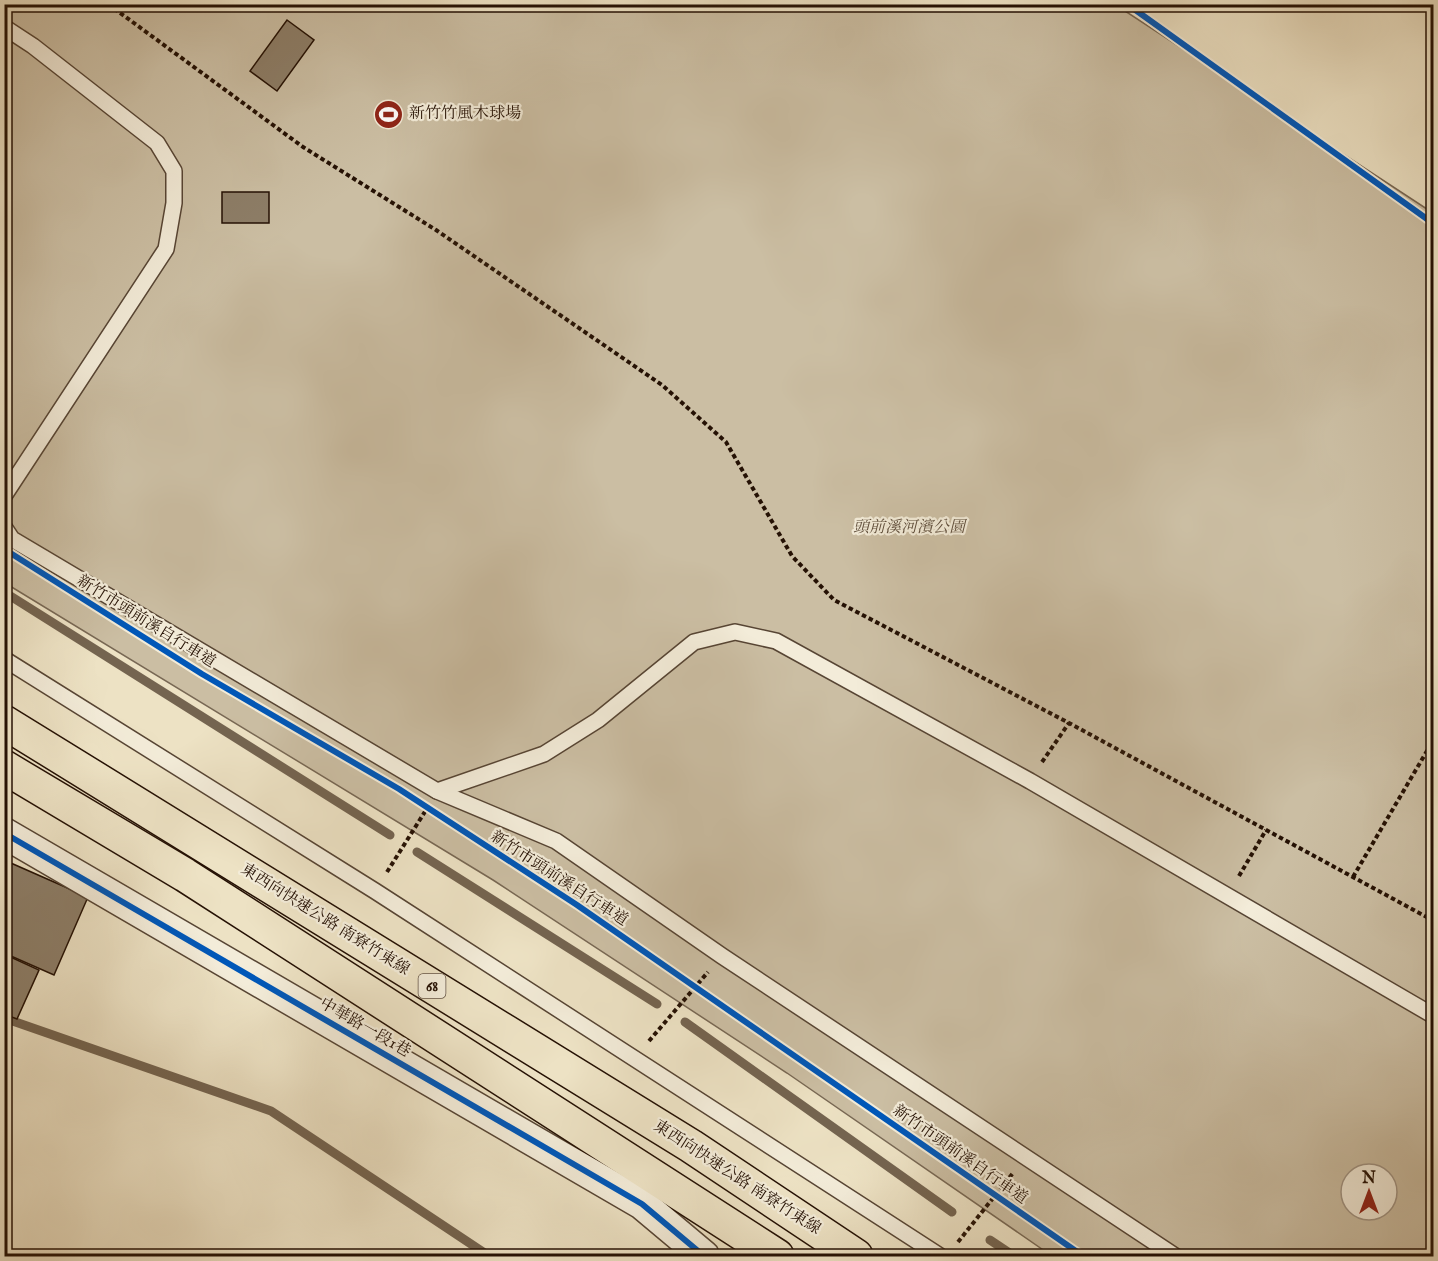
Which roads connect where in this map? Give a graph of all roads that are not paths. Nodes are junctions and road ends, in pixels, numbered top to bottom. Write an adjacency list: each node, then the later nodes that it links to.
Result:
1 (4, 27): 2 (lane)
2 (4, 496)
3 (4, 527): 8 (lane)
4 (4, 659): 12 (lane)
5 (4, 722): 15 (highway, 東西向快速公路 南寮竹東線 / 68)
6 (4, 767): 10 (highway, 68)
7 (4, 781): 10 (highway)
8 (437, 791): 11 (lane); 16 (lane)
9 (4, 832): 13 (street, 中華路一段1巷)
10 (185, 875): 14 (highway, 68)
11 (1434, 1016)
12 (946, 1252)
13 (704, 1257)
14 (777, 1257)
15 (856, 1257)
16 (1175, 1257)

